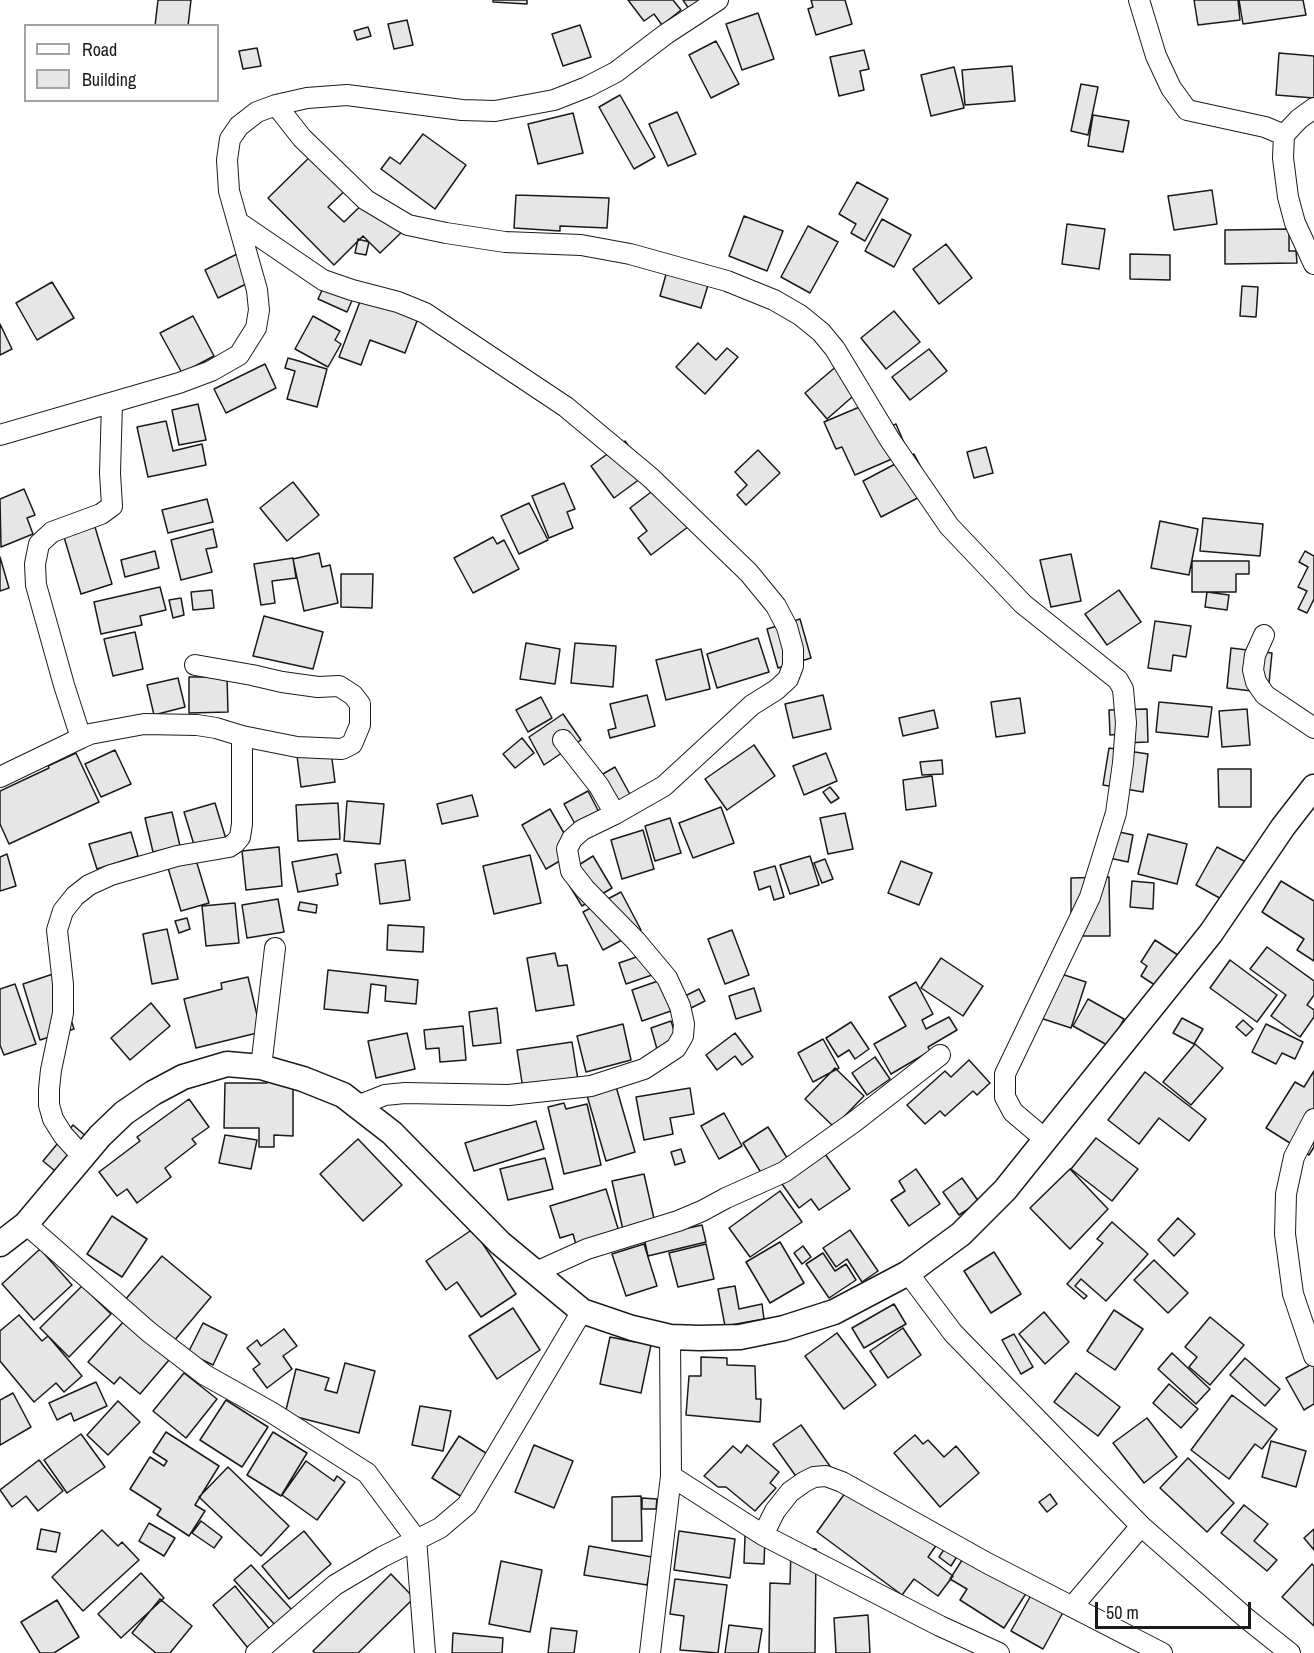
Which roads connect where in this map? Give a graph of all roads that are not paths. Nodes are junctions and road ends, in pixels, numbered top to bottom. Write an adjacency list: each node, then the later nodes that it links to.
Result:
1 (718, 0): 3 (street)
2 (1139, 0): 5 (street)
3 (276, 105): 6 (street); 24 (street)
4 (1314, 108): 5 (street)
5 (1284, 135): 7 (street)
6 (238, 222): 8 (street); 18 (street)
7 (1314, 264)
8 (112, 403): 9 (street); 14 (street)
9 (0, 435)
10 (1264, 635): 12 (street)
11 (195, 665): 13 (street)
12 (1314, 728)
13 (242, 736): 14 (street); 25 (street)
14 (81, 738): 16 (street)
15 (563, 740): 18 (street)
16 (0, 777)
17 (1313, 789): 24 (street)
18 (615, 814): 22 (street)
19 (275, 948): 21 (street)
20 (940, 1055): 28 (street)
21 (261, 1067): 22 (street); 25 (street)
22 (357, 1106): 28 (street)
23 (1314, 1119): 32 (street)
24 (1046, 1140): 29 (street)
25 (82, 1156): 26 (street)
26 (27, 1224): 27 (street); 36 (street)
27 (0, 1244)
28 (536, 1272): 30 (street)
29 (909, 1274): 31 (street); 34 (street)
30 (582, 1311): 31 (street); 36 (street)
31 (670, 1337): 33 (street)
32 (1314, 1356)
33 (671, 1476): 35 (street); 40 (street)
34 (1142, 1526): 37 (street); 43 (street)
35 (763, 1535): 37 (street); 41 (street)
36 (416, 1539): 38 (street); 39 (street)
37 (1072, 1607): 42 (street)
38 (256, 1653)
39 (425, 1653)
40 (650, 1653)
41 (999, 1653)
42 (1162, 1653)
43 (1290, 1653)

